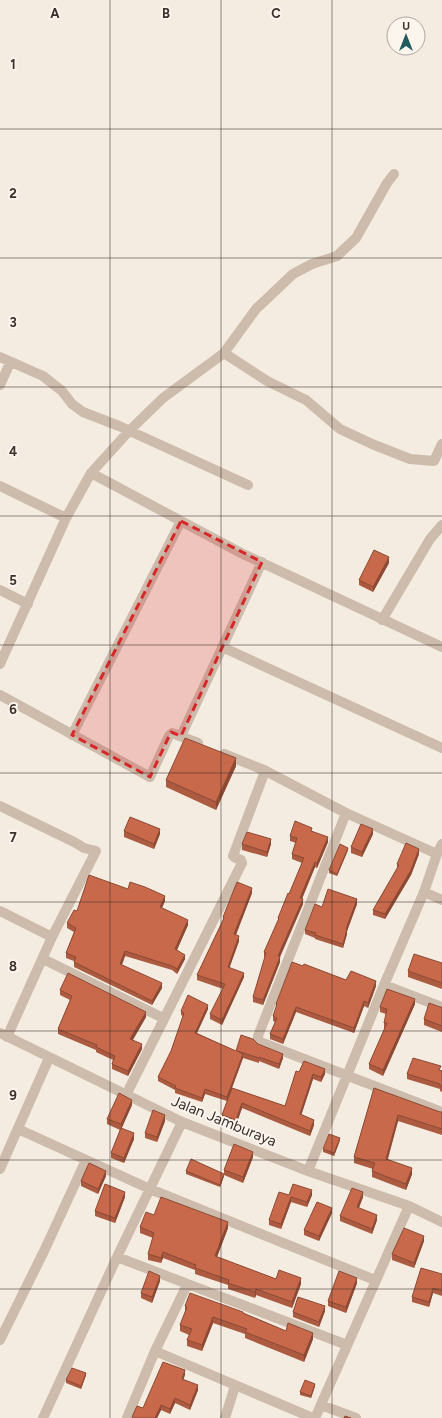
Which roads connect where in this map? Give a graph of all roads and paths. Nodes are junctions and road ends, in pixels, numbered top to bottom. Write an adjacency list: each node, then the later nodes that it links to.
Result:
1 (394, 174): 2 (street)
2 (224, 353): 6 (street); 8 (street)
3 (0, 357): 4 (street)
4 (10, 363): 5 (street); 6 (street)
5 (0, 385)
6 (129, 430): 9 (street); 10 (street)
7 (442, 444): 8 (street)
8 (438, 464)
9 (91, 473): 12 (street); 13 (street)
10 (248, 485)
11 (0, 486): 12 (street)
12 (66, 518): 17 (street)
13 (181, 521): 15 (street); 23 (street)
14 (442, 525): 18 (street)
15 (262, 562): 18 (street); 19 (street)
16 (0, 590): 17 (street)
17 (28, 604): 21 (street)
18 (382, 620): 20 (street)
19 (222, 647): 24 (street); 25 (street)
20 (442, 647)
21 (0, 664)
22 (0, 695): 23 (street)
23 (72, 735): 24 (street)
24 (181, 736): 26 (street)
25 (442, 748)
26 (265, 771): 28 (street); 38 (street)
27 (0, 806): 34 (street)
28 (346, 813): 30 (street); 41 (street)
29 (442, 844): 30 (street)
30 (437, 854): 31 (street)
31 (424, 892): 32 (street); 36 (street)
32 (442, 900)
33 (0, 911): 34 (street)
34 (52, 937): 35 (street)
35 (43, 958): 38 (street); 39 (street)
36 (384, 985): 37 (street); 41 (street)
37 (442, 1007)
38 (164, 1018): 42 (street)
39 (3, 1035): 40 (street, Jalan Jamburaya)
40 (49, 1058): 42 (street, Jalan Jamburaya); 45 (street)
41 (347, 1076): 43 (street); 48 (street)
42 (126, 1095): 44 (street, Jalan Jamburaya)
43 (442, 1112)
44 (182, 1122): 48 (street, Jalan Jamburaya); 49 (street)
45 (18, 1129): 46 (street); 47 (street)
46 (86, 1160): 49 (street); 55 (street)
47 (0, 1169)
48 (308, 1171): 50 (street, Jalan Jamburaya)
49 (150, 1189): 52 (street); 53 (street)
50 (409, 1206): 51 (street, Jalan Jamburaya); 53 (street)
51 (442, 1222)
52 (116, 1257): 54 (street); 60 (street)
53 (375, 1280): 56 (street)
54 (187, 1285): 56 (street); 57 (street)
55 (0, 1340)
56 (347, 1345): 59 (street)
57 (155, 1351): 58 (street); 61 (street)
58 (235, 1386): 62 (street); 63 (street)
59 (320, 1405): 63 (street); 64 (street)
60 (43, 1418)
61 (127, 1418)
62 (225, 1418)
63 (314, 1418)
64 (356, 1418)

